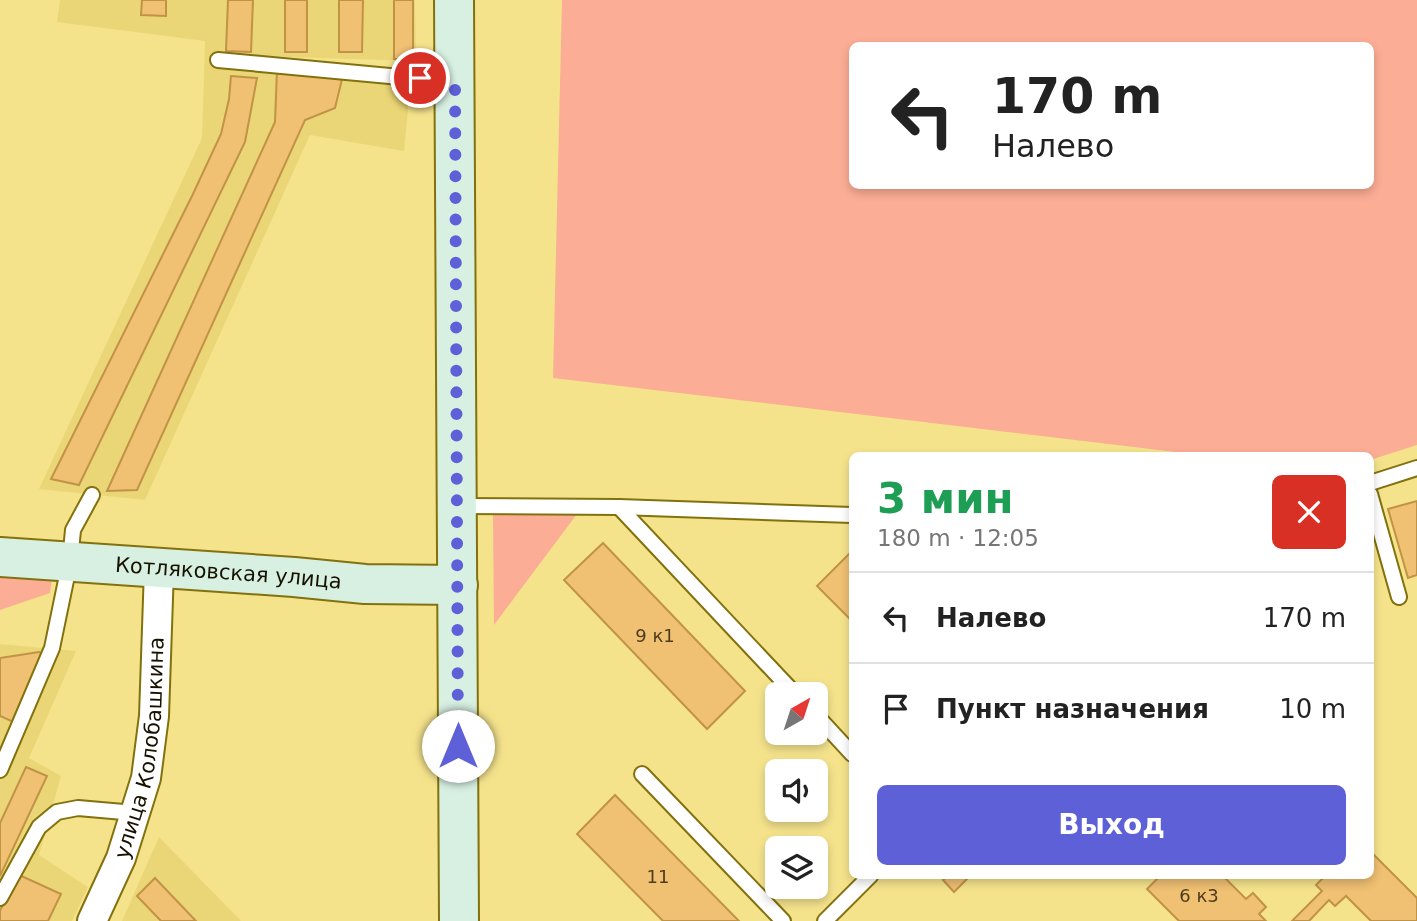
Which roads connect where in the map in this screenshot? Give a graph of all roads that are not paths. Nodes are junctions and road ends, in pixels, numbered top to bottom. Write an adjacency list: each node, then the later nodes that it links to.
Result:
1 (454, 0): 3 (main road)
2 (218, 60): 3 (lane)
3 (455, 82): 7 (main road)
4 (1417, 468): 5 (lane)
5 (1374, 482)
6 (92, 495): 12 (lane)
7 (457, 506): 8 (lane); 14 (main road)
8 (619, 507): 10 (lane); 16 (lane)
9 (1374, 508): 15 (lane)
10 (849, 515)
11 (0, 557): 12 (main road, Котляковская улица)
12 (70, 561): 13 (main road, Котляковская улица); 19 (lane)
13 (159, 569): 14 (main road, Котляковская улица); 21 (street, улица Колобашкина)
14 (458, 585): 25 (main road)
15 (1399, 597)
16 (784, 682)
17 (828, 728): 18 (lane)
18 (849, 751)
19 (0, 770)
20 (642, 774): 26 (lane)
21 (135, 813): 23 (lane); 24 (street, улица Колобашкина)
22 (867, 879): 27 (lane)
23 (0, 898)
24 (92, 921)
25 (459, 921)
26 (783, 921)
27 (825, 921)

